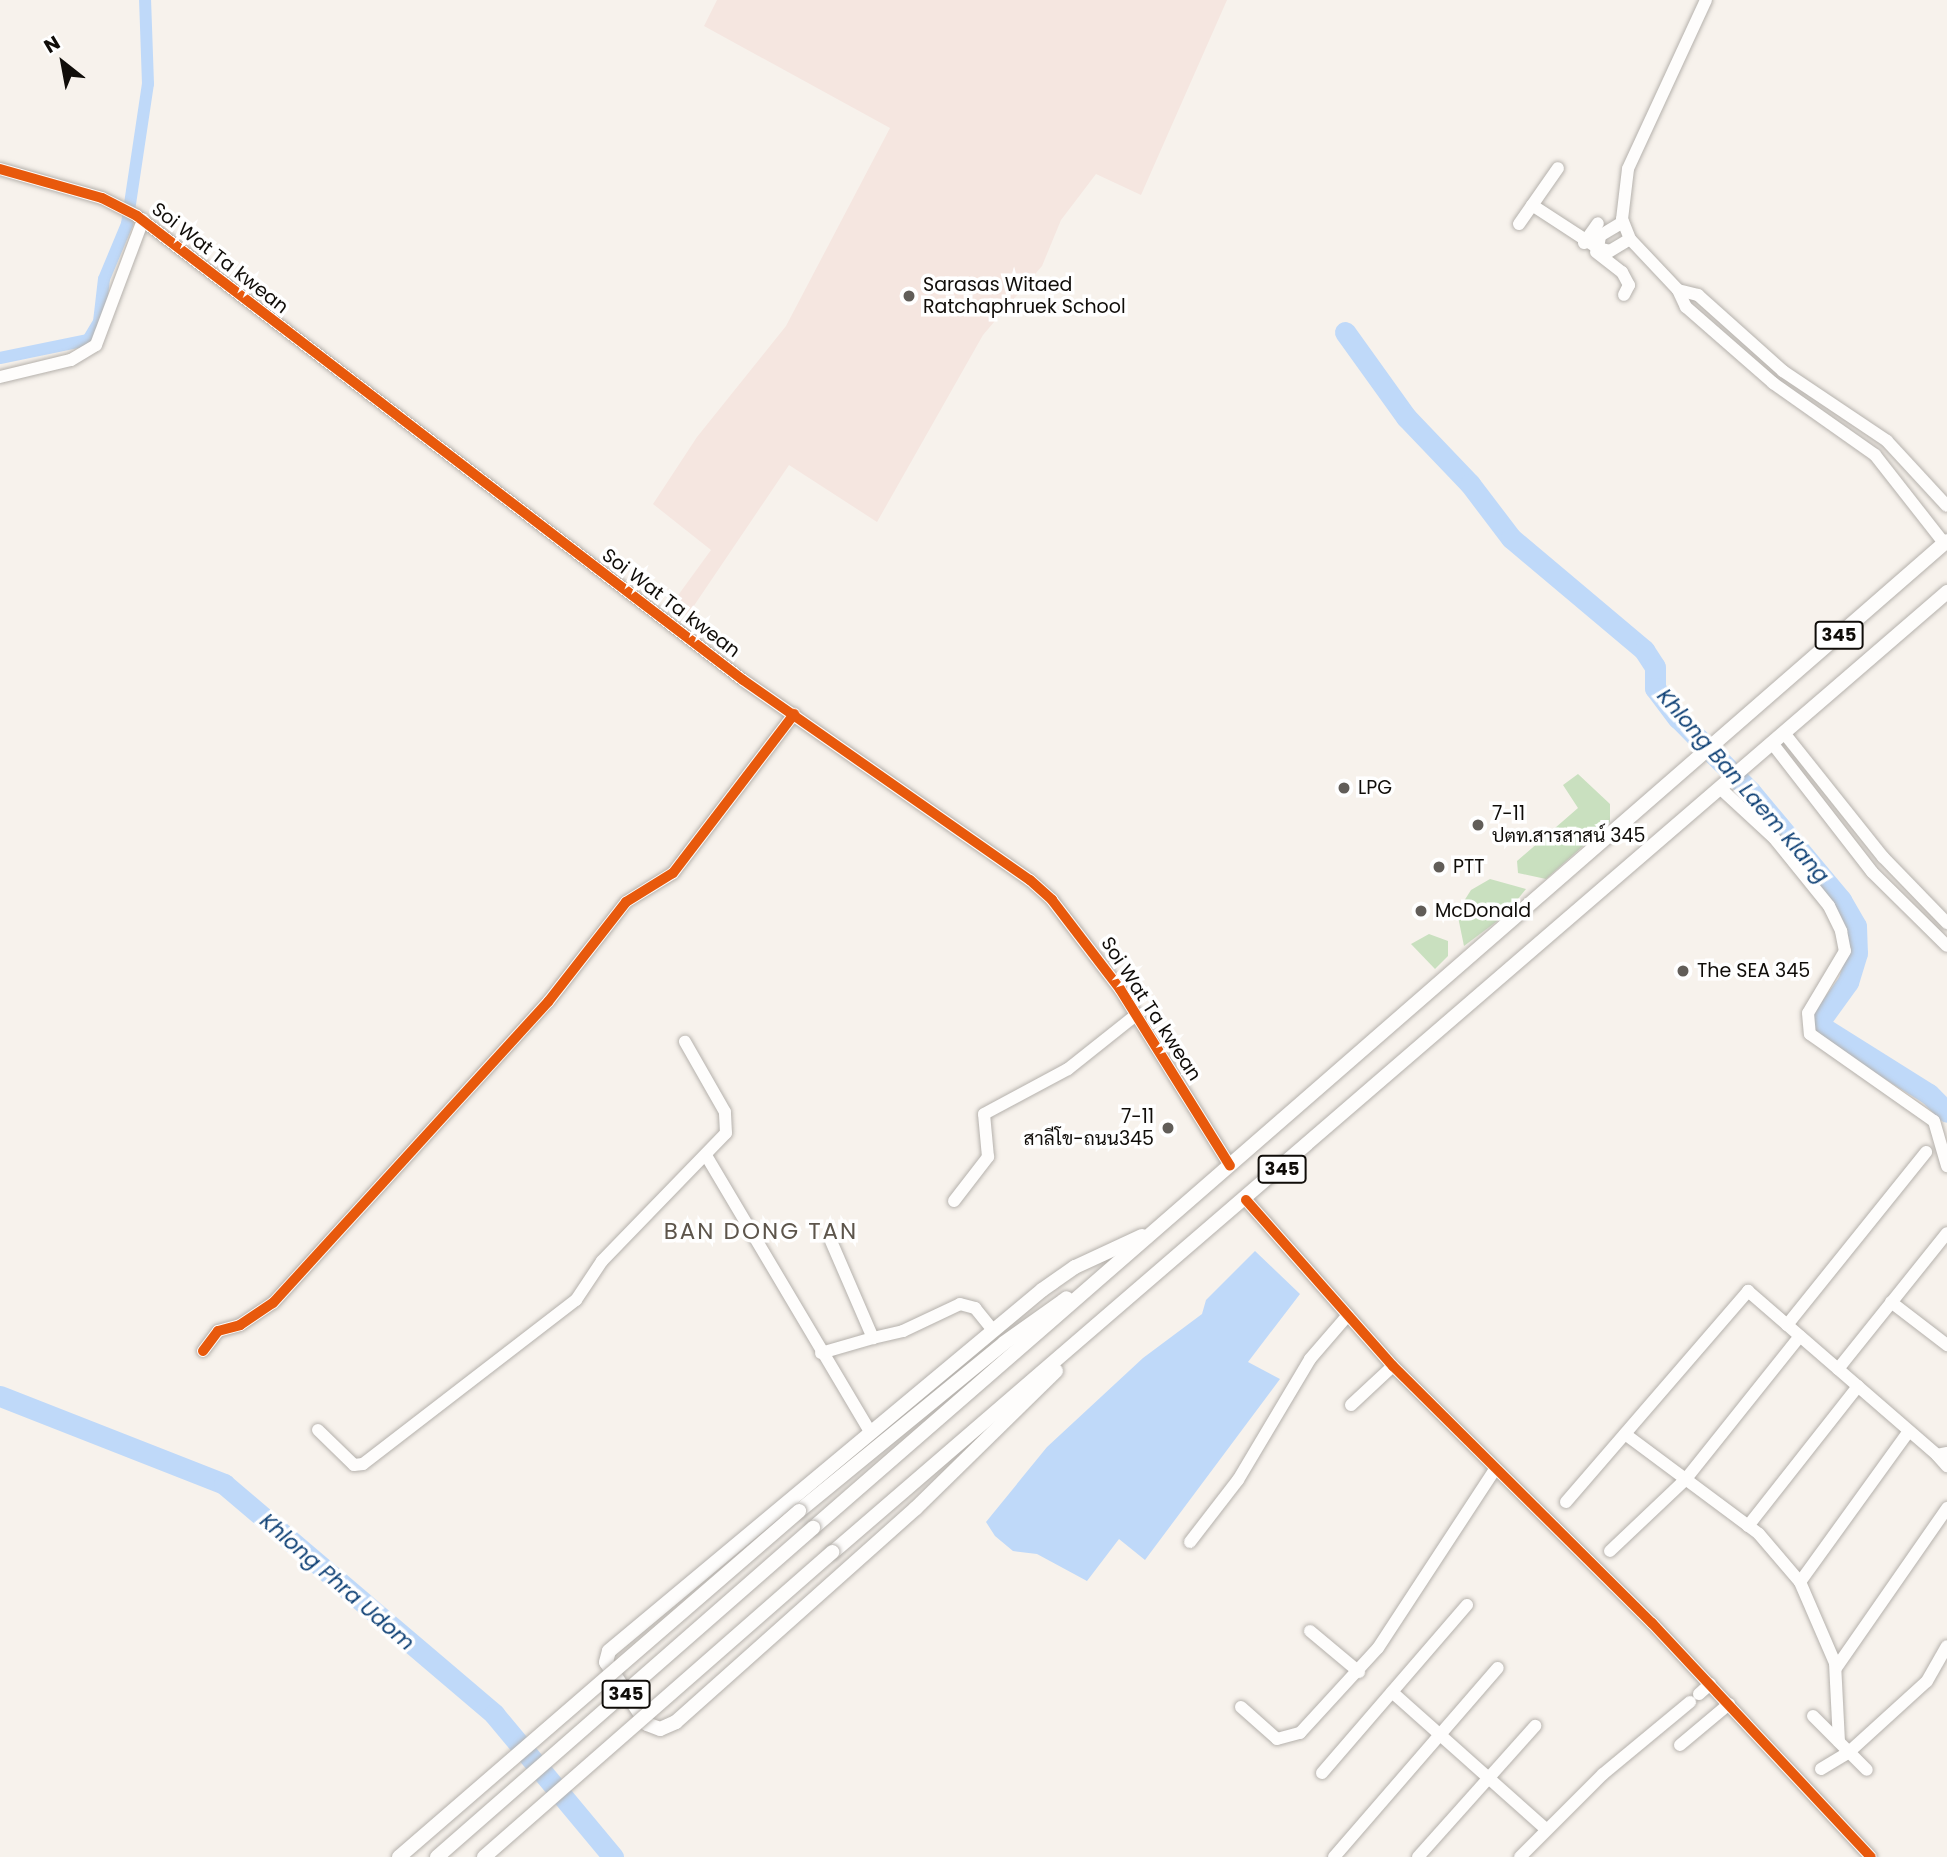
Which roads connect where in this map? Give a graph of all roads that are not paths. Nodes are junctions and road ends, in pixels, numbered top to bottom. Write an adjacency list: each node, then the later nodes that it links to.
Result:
1 (1706, 0): 6 (street)
2 (1558, 168): 4 (street)
3 (0, 169): 5 (street, Soi Wat Ta kwean)
4 (1532, 205): 8 (street); 10 (street)
5 (140, 218): 15 (street); 22 (street, Soi Wat Ta kwean)
6 (1623, 222): 9 (street); 11 (street)
7 (1598, 223): 10 (street)
8 (1519, 224)
9 (1630, 239): 11 (street); 12 (street)
10 (1584, 243): 11 (street)
11 (1597, 250): 13 (street)
12 (1678, 290): 14 (street); 16 (street)
13 (1624, 295)
14 (1783, 371): 16 (street); 17 (street)
15 (0, 377)
16 (1773, 383): 18 (street)
17 (1887, 441): 18 (street); 19 (street)
18 (1875, 455): 20 (street)
19 (1947, 506)
20 (1946, 542): 32 (main road, 345)
21 (1947, 592): 23 (main road, 345)
22 (794, 714): 28 (street, Soi Wat Ta kwean); 48 (street)
23 (1784, 733): 24 (main road, 345); 26 (street)
24 (1772, 743): 25 (main road, 345); 27 (street)
25 (1725, 786): 33 (street); 34 (main road, 345)
26 (1947, 923)
27 (1947, 946)
28 (1136, 1015): 32 (street, Soi Wat Ta kwean); 35 (street)
29 (685, 1042): 31 (street)
30 (1926, 1152): 43 (street)
31 (707, 1157): 49 (street); 54 (street)
32 (1230, 1166): 36 (main road, 345)
33 (1947, 1166)
34 (1246, 1200): 41 (main road, 345); 42 (street)
35 (954, 1201)
36 (1155, 1230): 39 (main road, 345); 44 (main road)
37 (1947, 1233): 40 (street)
38 (831, 1241): 46 (street)
39 (1104, 1275): 89 (main road, 345, bridge); 90 (main road, 345, bridge)
40 (1891, 1303): 47 (street); 51 (street)
41 (1110, 1314): 55 (main road); 91 (main road, 345, bridge)
42 (1348, 1315): 50 (street); 65 (street)
43 (1787, 1325): 45 (street); 57 (street)
44 (992, 1329): 46 (street); 55 (main road)
45 (1800, 1336): 51 (street); 61 (street)
46 (873, 1338): 49 (street)
47 (1947, 1345)
48 (202, 1351)
49 (821, 1353): 55 (street)
50 (1393, 1366): 53 (street); 60 (street)
51 (1838, 1369): 52 (street)
52 (1857, 1386): 56 (street); 64 (street)
53 (1351, 1405)
54 (318, 1430)
55 (869, 1430)
56 (1909, 1431): 58 (street); 67 (street)
57 (1625, 1434): 61 (street); 62 (street)
58 (1942, 1454): 59 (street)
59 (1947, 1466)
60 (1495, 1469): 73 (street); 74 (street)
61 (1685, 1480): 64 (street); 66 (street)
62 (1566, 1502)
63 (1947, 1508): 72 (street)
64 (1748, 1526): 67 (street)
65 (1190, 1542)
66 (1610, 1551)
67 (1800, 1581): 72 (street)
68 (1468, 1605): 75 (street)
69 (1310, 1631): 73 (street)
70 (1947, 1646): 83 (street)
71 (1498, 1668): 80 (street)
72 (1836, 1668): 81 (street)
73 (1359, 1672): 77 (street)
74 (1710, 1684): 76 (street); 88 (street)
75 (1392, 1692): 80 (street); 86 (street)
76 (1729, 1704): 82 (street); 95 (street)
77 (1241, 1707)
78 (1813, 1716): 81 (street)
79 (1535, 1726): 87 (street)
80 (1440, 1735): 87 (street); 92 (street)
81 (1839, 1742): 83 (street)
82 (1680, 1745)
83 (1849, 1752): 84 (street); 85 (street)
84 (1821, 1769)
85 (1867, 1770)
86 (1322, 1773)
87 (1489, 1778): 88 (street); 93 (street)
88 (1546, 1829): 94 (street)
89 (399, 1857)
90 (437, 1857)
91 (484, 1857)
92 (1334, 1857)
93 (1418, 1857)
94 (1520, 1857)
95 (1871, 1857)

